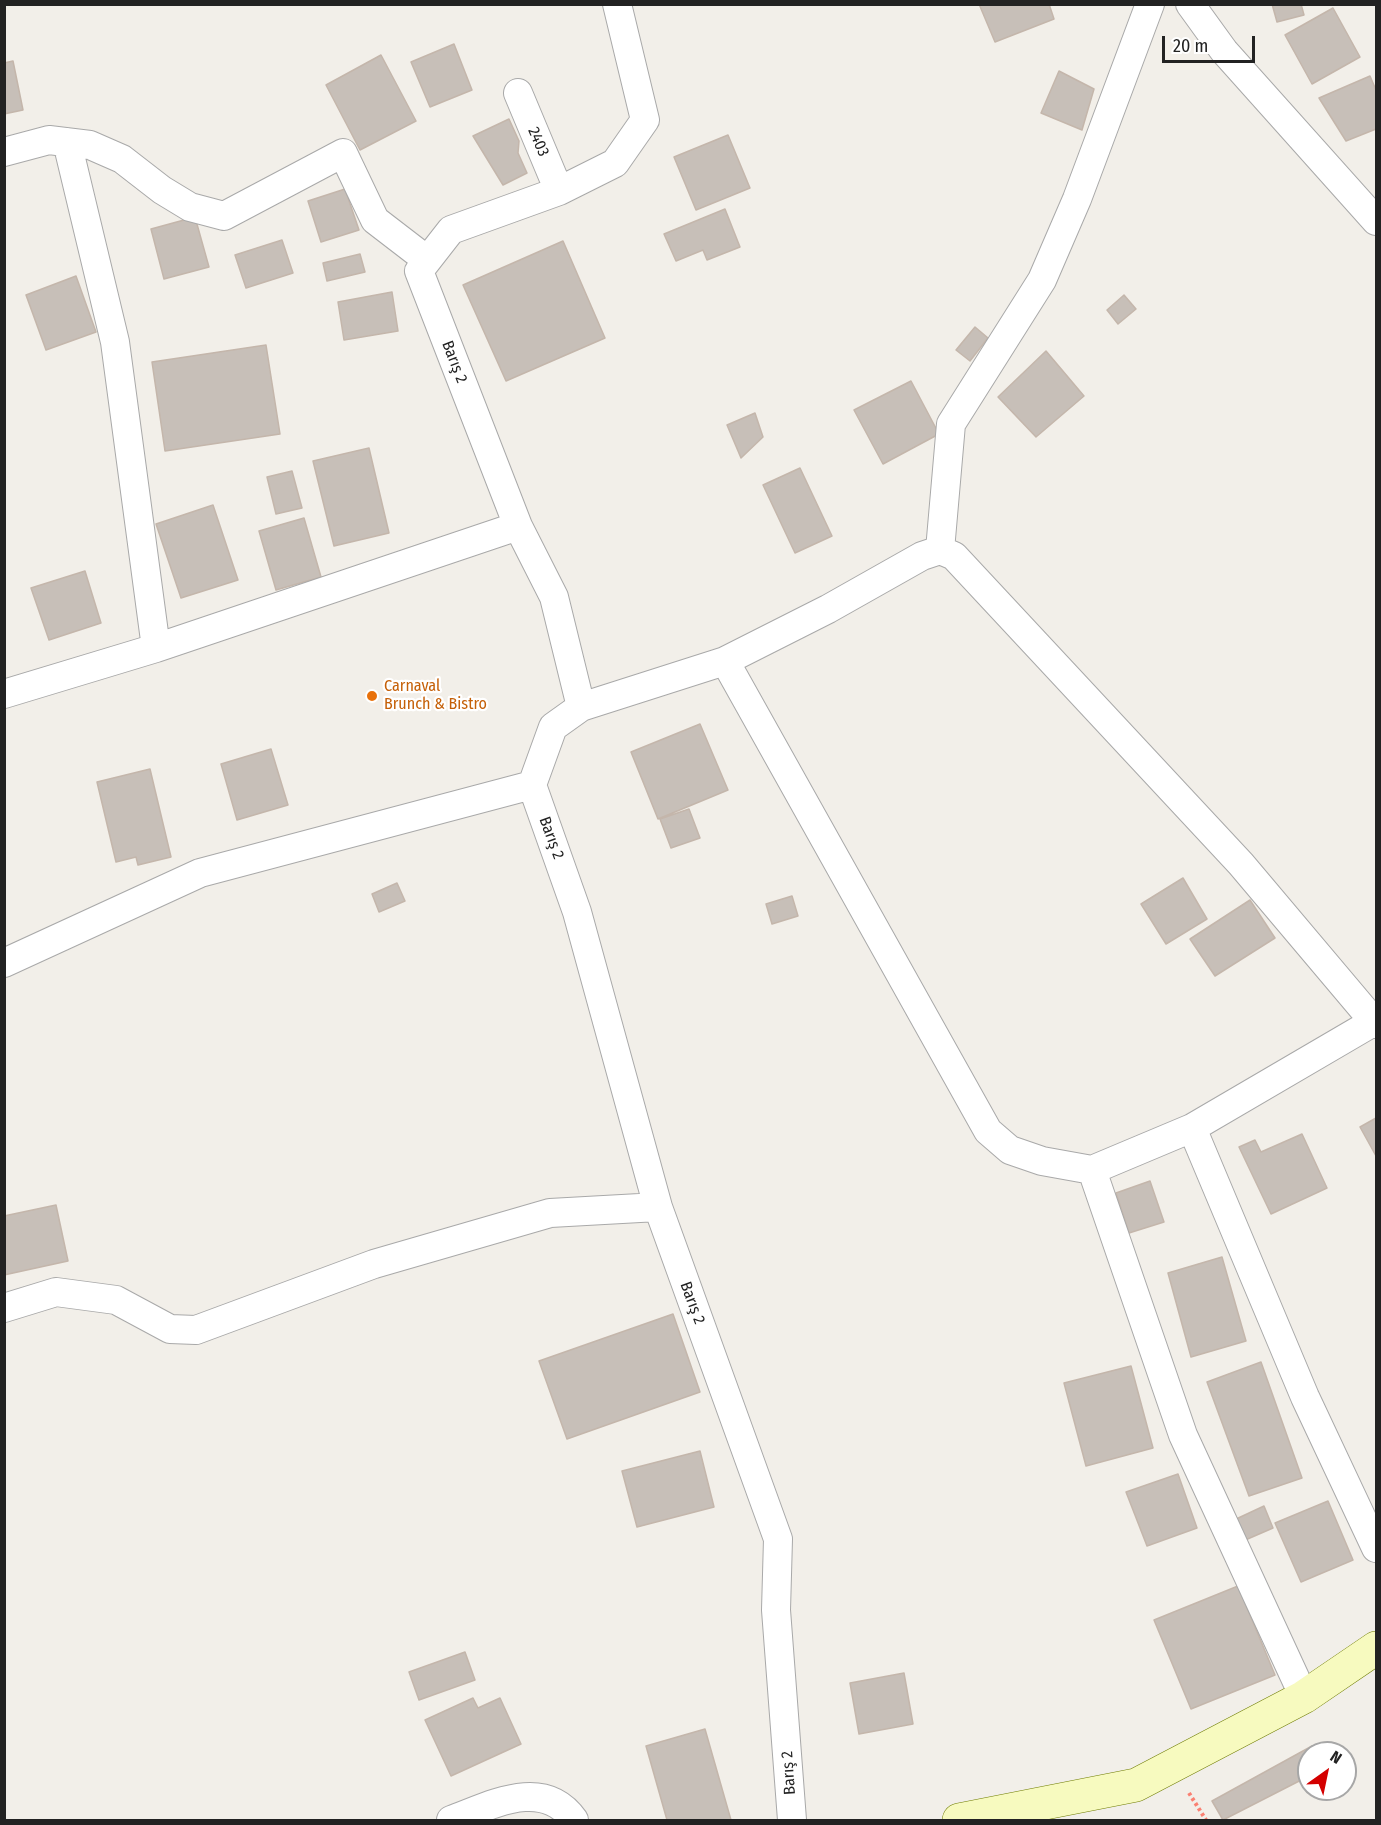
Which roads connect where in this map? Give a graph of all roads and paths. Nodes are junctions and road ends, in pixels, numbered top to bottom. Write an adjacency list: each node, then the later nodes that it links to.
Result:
1 (617, 4): 7 (street)
2 (1150, 4): 11 (street)
3 (1190, 4): 8 (street)
4 (518, 93): 7 (street, 2403)
5 (68, 142): 6 (street); 9 (street); 12 (street)
6 (4, 152)
7 (559, 191): 9 (street)
8 (1377, 221)
9 (427, 260): 10 (street, Barış 2)
10 (518, 526): 12 (street); 15 (street, Barış 2)
11 (940, 550): 13 (street); 18 (street)
12 (156, 648): 14 (street)
13 (725, 661): 15 (street); 20 (street)
14 (4, 694)
15 (581, 707): 16 (street)
16 (531, 785): 17 (street); 21 (street, Barış 2)
17 (4, 963)
18 (1376, 1022): 19 (street)
19 (1192, 1128): 20 (street); 23 (street)
20 (1092, 1170): 25 (street)
21 (658, 1207): 22 (street); 28 (street, Barış 2)
22 (4, 1308)
23 (1377, 1548)
24 (1377, 1648): 25 (street)
25 (1304, 1697): 29 (street)
26 (451, 1821): 27 (street)
27 (574, 1821)
28 (792, 1821)
29 (959, 1821)

